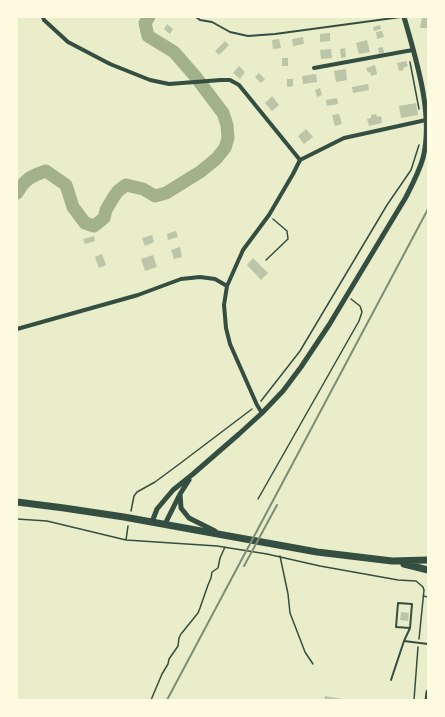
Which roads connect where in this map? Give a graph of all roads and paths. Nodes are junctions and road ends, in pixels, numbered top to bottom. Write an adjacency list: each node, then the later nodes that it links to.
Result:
1 (44, 17): 8 (street)
2 (196, 17): 3 (lane)
3 (403, 17): 4 (street)
4 (410, 51): 5 (street); 6 (path); 6 (street)
5 (314, 68)
6 (423, 120): 8 (street); 12 (street)
7 (420, 141): 14 (path)
8 (300, 160): 9 (street)
9 (269, 215): 10 (path); 11 (street)
10 (266, 260)
11 (227, 286): 13 (street); 14 (street)
12 (346, 296): 15 (street); 18 (path)
13 (17, 329)
14 (257, 405): 15 (street); 20 (path)
15 (262, 413): 16 (street)
16 (194, 474): 17 (street); 22 (street)
17 (180, 494): 23 (street); 25 (street)
18 (258, 499)
19 (17, 502): 22 (main road)
20 (131, 511)
21 (17, 519): 26 (path)
22 (152, 522): 23 (main road)
23 (165, 524): 25 (main road)
24 (128, 526): 26 (path)
25 (223, 534): 30 (main road)
26 (126, 540): 27 (path)
27 (225, 547): 28 (path); 41 (path)
28 (280, 556): 32 (path); 38 (path)
29 (428, 560): 30 (main road)
30 (392, 561): 31 (main road)
31 (428, 570)
32 (423, 596): 33 (path); 36 (path)
33 (428, 597)
34 (410, 628): 34 (lane); 35 (lane)
35 (404, 641): 36 (lane); 39 (lane)
36 (418, 643): 37 (lane); 42 (path)
37 (428, 644)
38 (313, 664)
39 (392, 680)
40 (428, 692): 43 (street)
41 (151, 700)
42 (414, 700)
43 (427, 700)

